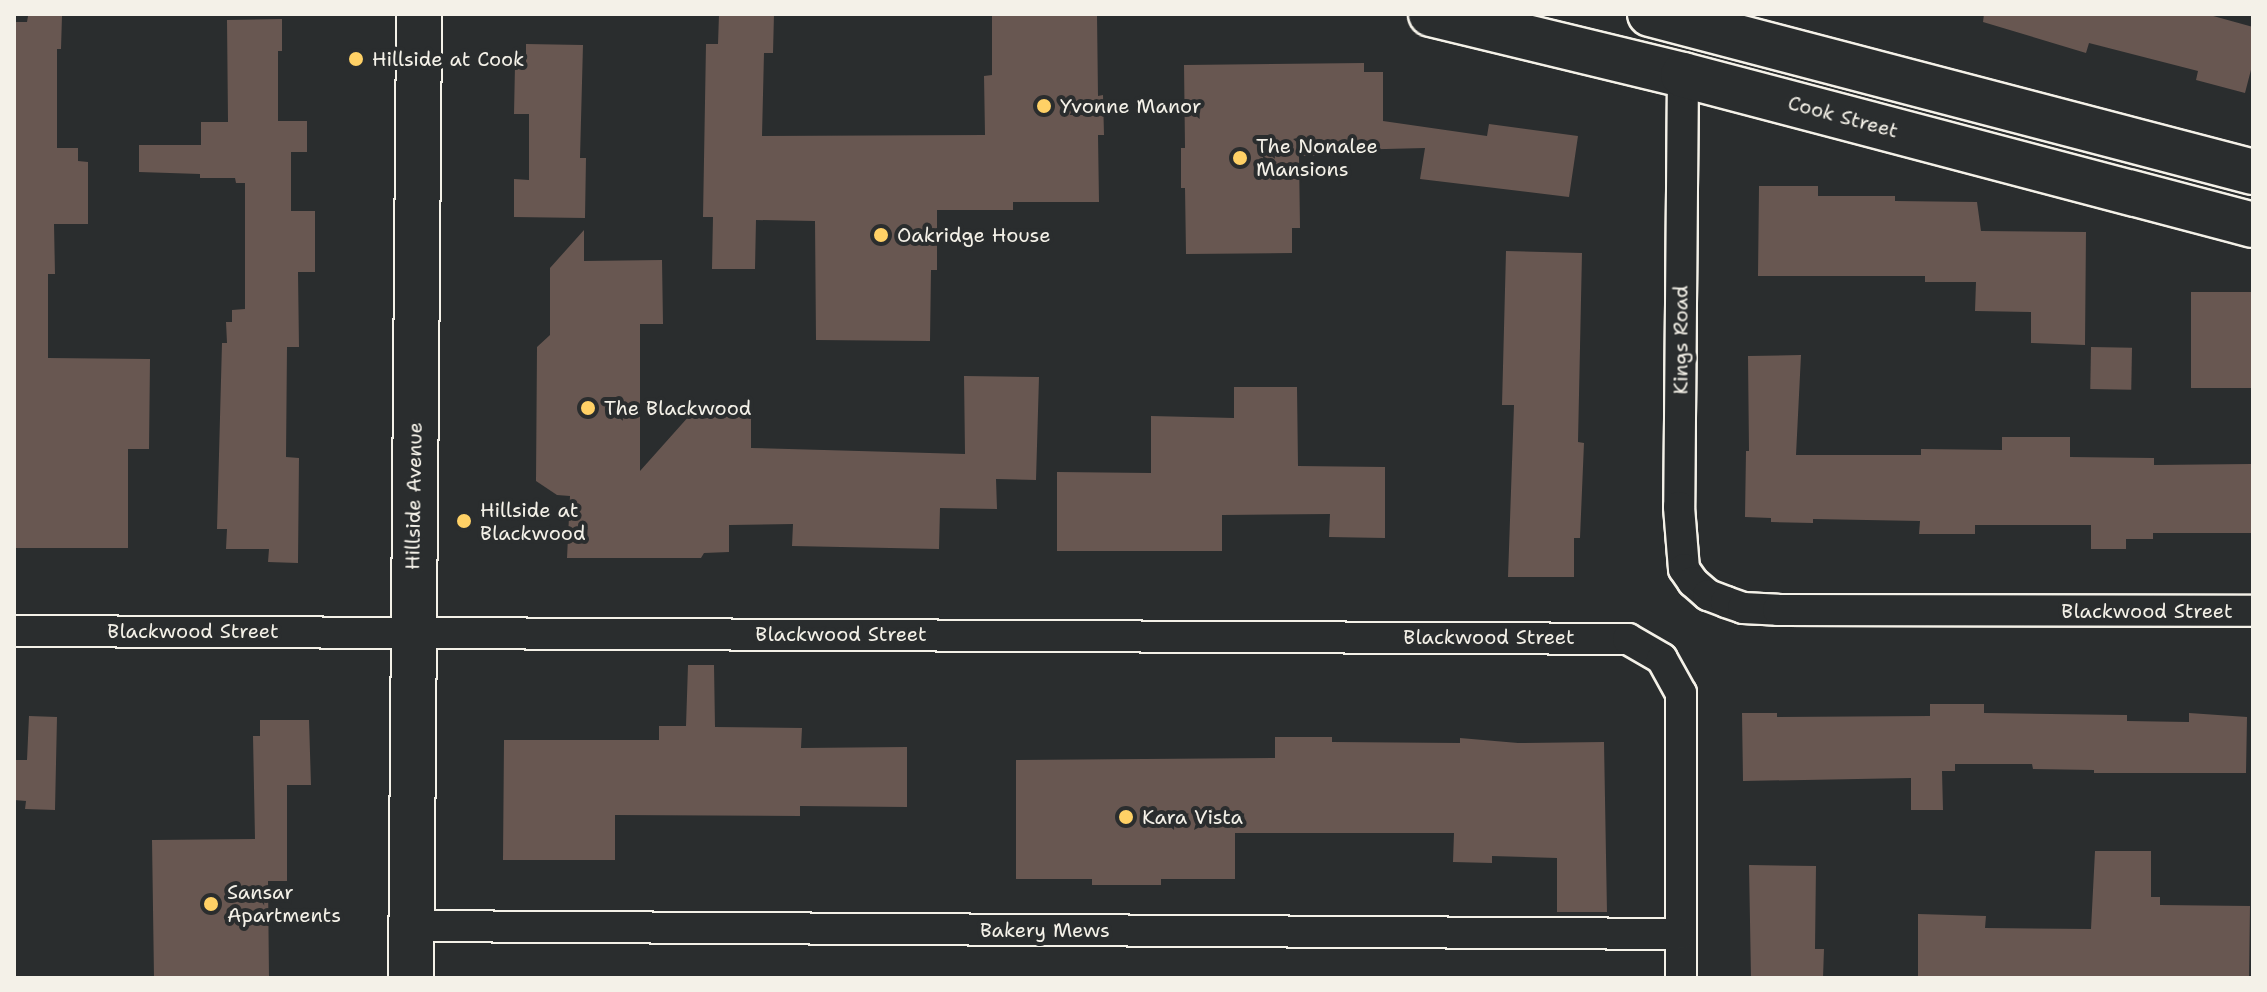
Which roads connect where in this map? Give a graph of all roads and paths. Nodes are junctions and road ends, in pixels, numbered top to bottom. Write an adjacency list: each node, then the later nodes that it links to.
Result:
1 (419, 14): 10 (main road, Hillside Avenue)
2 (1431, 14): 4 (main road, Cook Street)
3 (1650, 14): 5 (main road)
4 (1683, 75): 6 (main road, Cook Street); 7 (street, Kings Road)
5 (2253, 172)
6 (2253, 225)
7 (1708, 595): 8 (street, Blackwood Street)
8 (2253, 611)
9 (14, 631): 10 (street, Blackwood Street)
10 (412, 632): 11 (main road, Hillside Avenue); 12 (street, Blackwood Street)
11 (411, 926): 12 (street, Bakery Mews); 13 (main road, Hillside Avenue)
12 (1679, 934): 14 (street)
13 (411, 978)
14 (1681, 978)

